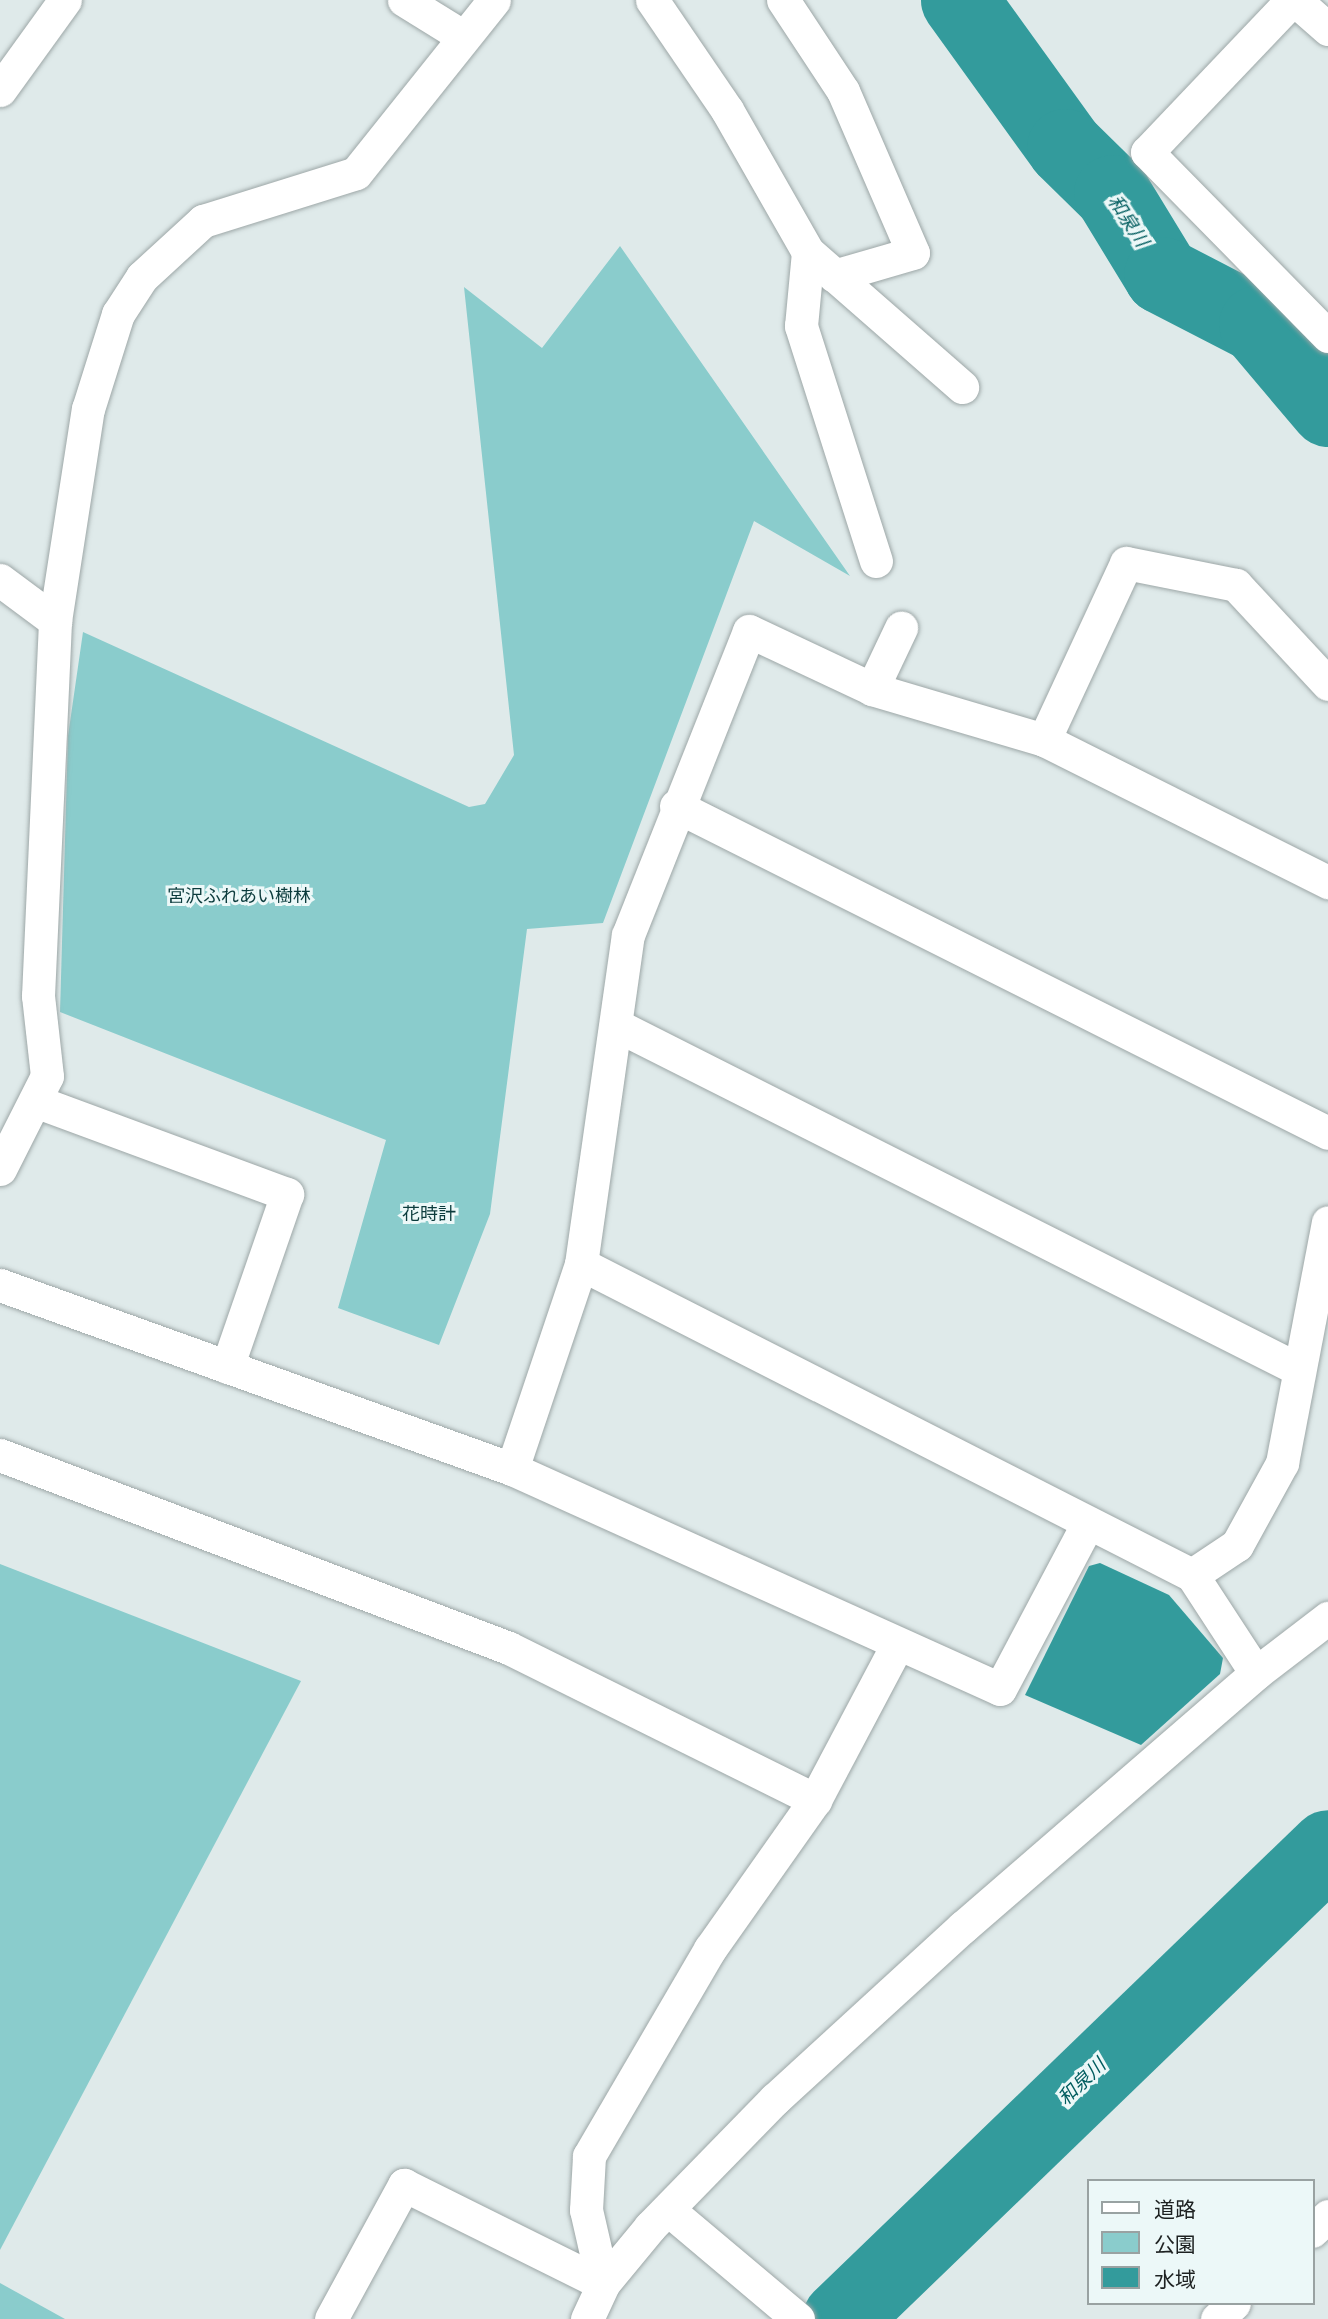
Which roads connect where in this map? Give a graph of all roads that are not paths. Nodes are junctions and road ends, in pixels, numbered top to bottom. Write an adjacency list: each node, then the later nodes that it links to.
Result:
1 (65, 0): 9 (street)
2 (404, 0): 8 (street)
3 (494, 0): 8 (street)
4 (652, 0): 10 (street)
5 (783, 0): 11 (street)
6 (1293, 0): 7 (street); 12 (street)
7 (1328, 29)
8 (464, 37): 16 (street)
9 (0, 90)
10 (808, 252): 11 (street); 14 (street)
11 (834, 276): 13 (street)
12 (1328, 336)
13 (962, 387)
14 (876, 561)
15 (0, 580): 16 (street)
16 (55, 621): 24 (street)
17 (901, 628): 19 (street)
18 (1328, 684): 20 (street)
19 (872, 689): 20 (street); 21 (street)
20 (1044, 740): 22 (street)
21 (676, 806): 23 (street); 25 (street)
22 (1328, 882)
23 (616, 1025): 28 (street); 31 (street)
24 (35, 1101): 26 (street); 30 (street)
25 (1328, 1133)
26 (0, 1169)
27 (1328, 1222): 31 (street)
28 (581, 1264): 33 (street); 34 (street)
29 (0, 1285): 30 (street)
30 (228, 1367): 33 (street)
31 (1298, 1369): 35 (street)
32 (0, 1455): 39 (street)
33 (512, 1469): 37 (street)
34 (1088, 1523): 35 (street); 37 (street)
35 (1192, 1575): 38 (street)
36 (1328, 1618): 38 (street)
37 (897, 1645): 39 (street)
38 (1256, 1672): 40 (street)
39 (815, 1800): 43 (street)
40 (671, 2212): 43 (street); 45 (street)
41 (1328, 2216): 42 (street)
42 (1314, 2229)
43 (603, 2284): 46 (street); 47 (street)
44 (1232, 2305): 48 (street)
45 (792, 2314)
46 (331, 2319)
47 (587, 2319)
48 (1217, 2319)

